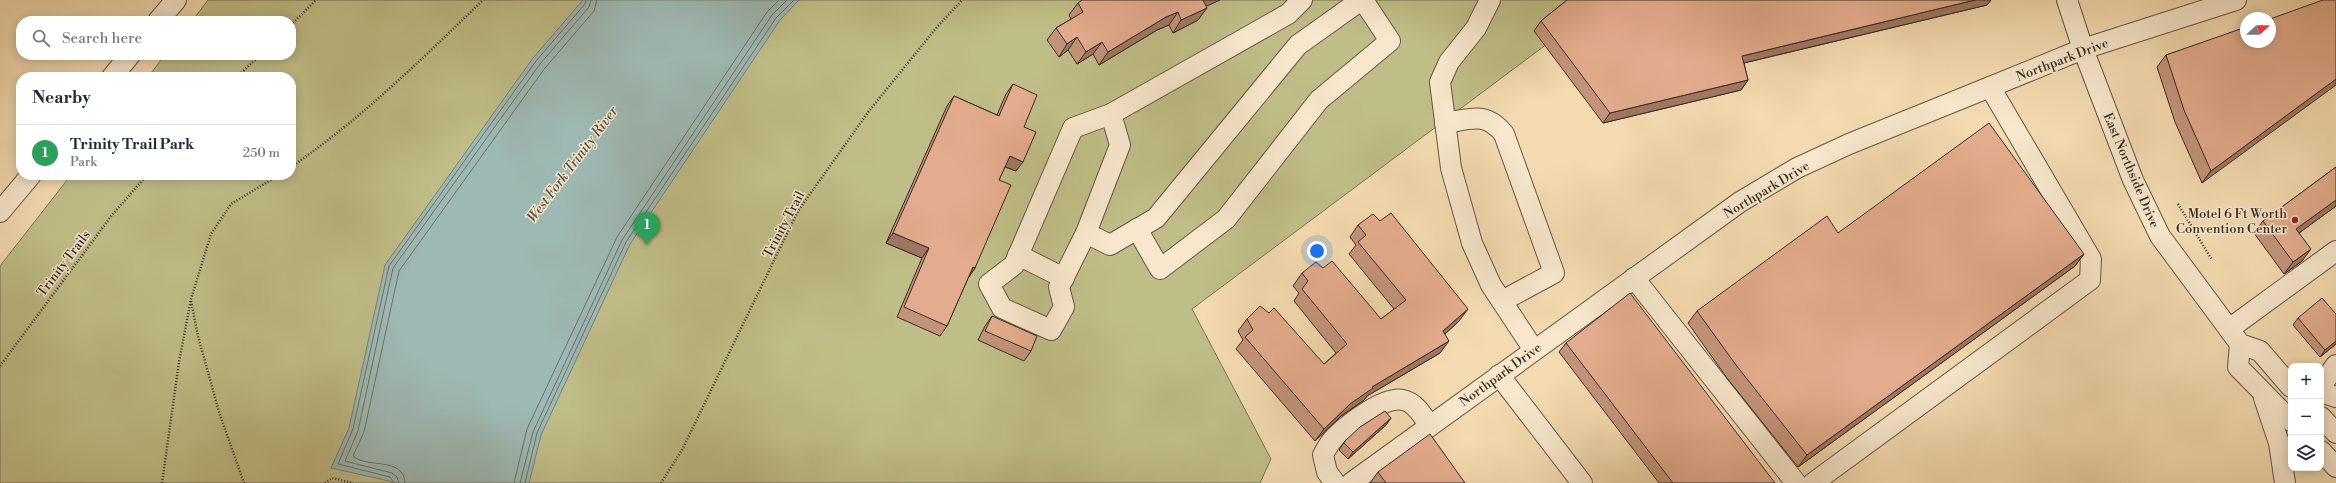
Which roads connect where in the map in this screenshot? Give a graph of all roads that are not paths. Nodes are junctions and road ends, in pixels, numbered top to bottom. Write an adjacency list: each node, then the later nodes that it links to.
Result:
1 (176, 0): 7 (street)
2 (1302, 0): 12 (street)
3 (1362, 0): 16 (street); 16 (street)
4 (1490, 0): 13 (street)
5 (2067, 0): 8 (street, East Northside Drive)
6 (2236, 0): 8 (street, Northpark Drive)
7 (162, 16)
8 (2083, 49): 11 (street, Northpark Drive); 23 (street, East Northside Drive)
9 (126, 60): 10 (street)
10 (116, 72)
11 (1990, 86): 21 (street, Northpark Drive); 43 (street)
12 (1111, 114): 17 (street); 19 (street)
13 (1445, 123): 22 (street); 22 (street)
14 (27, 180): 15 (street)
15 (0, 212)
16 (1137, 229): 17 (street)
17 (1086, 233): 20 (street)
18 (2336, 251): 23 (street)
19 (1018, 255): 20 (street); 20 (street)
20 (1064, 278)
21 (1634, 278): 24 (street, Northpark Drive); 42 (street)
22 (1502, 301): 24 (street)
23 (2235, 337): 28 (street); 29 (street)
24 (1534, 350): 26 (street, Northpark Drive)
25 (2336, 365): 27 (street)
26 (1499, 375): 34 (street, Northpark Drive); 41 (street)
27 (2324, 382)
28 (2288, 383)
29 (2262, 391): 32 (street); 44 (street)
30 (2324, 393): 31 (street)
31 (2336, 397)
32 (2288, 418)
33 (2324, 420): 35 (street)
34 (1427, 427): 36 (street); 39 (street); 40 (street, Northpark Drive)
35 (2336, 433)
36 (1437, 447)
37 (2324, 454): 38 (street)
38 (2336, 467)
39 (1335, 483)
40 (1351, 483)
41 (1582, 483)
42 (1796, 483)
43 (1813, 483)
44 (2285, 483)

